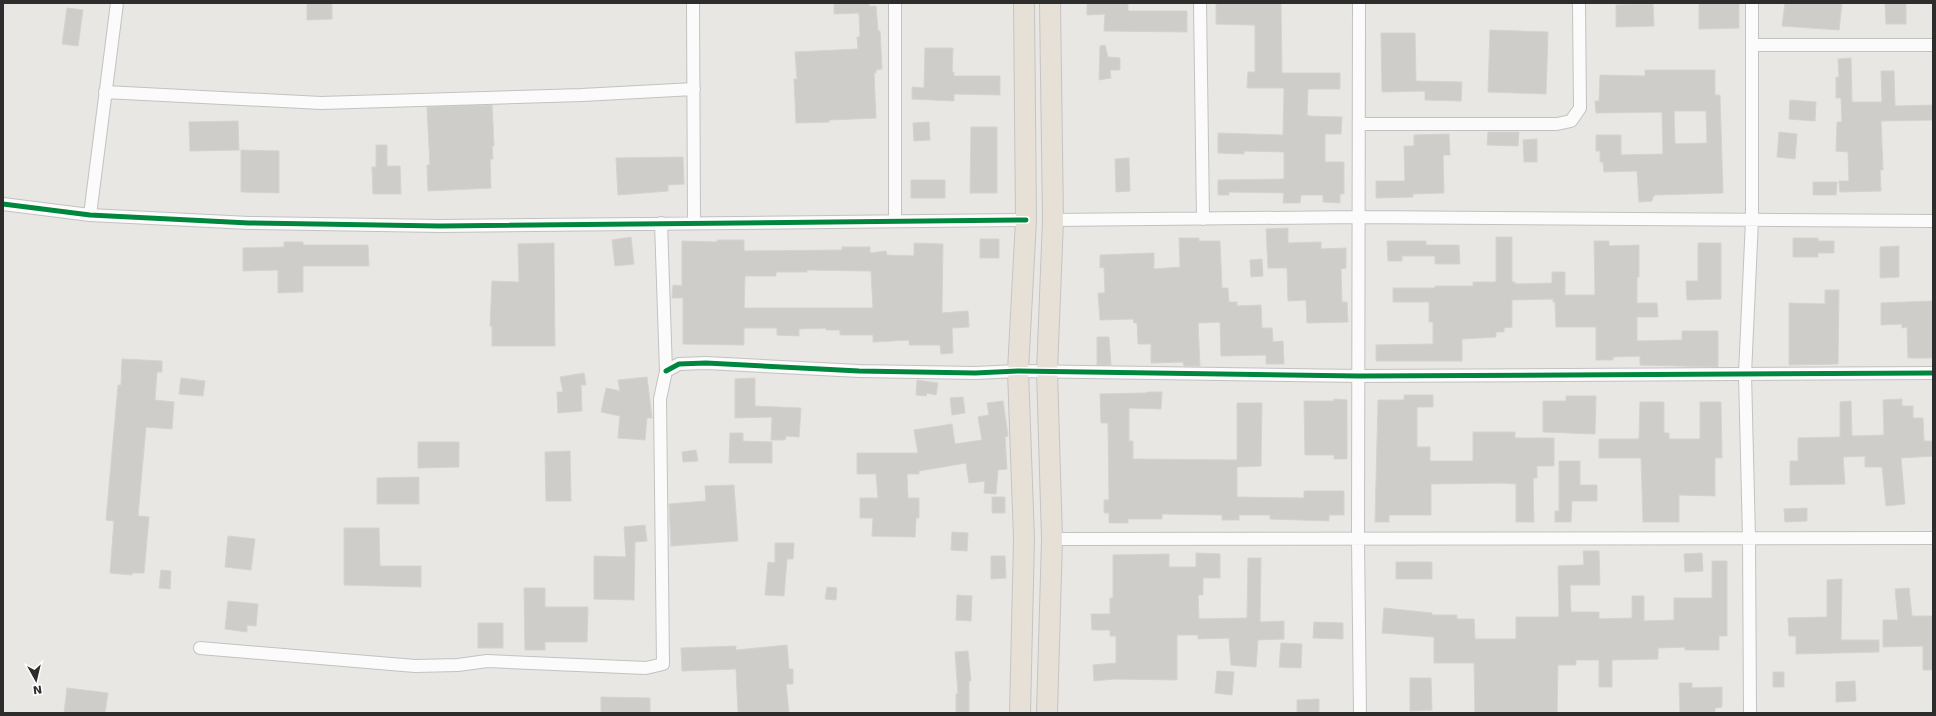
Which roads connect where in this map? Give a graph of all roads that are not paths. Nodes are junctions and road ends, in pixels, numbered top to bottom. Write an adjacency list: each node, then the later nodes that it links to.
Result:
1 (117, 3): 13 (street)
2 (693, 3): 12 (street)
3 (895, 3): 22 (street)
4 (1024, 3): 19 (highway)
5 (1050, 3): 20 (highway)
6 (1200, 3): 18 (street)
7 (1359, 3): 14 (street)
8 (1579, 3): 14 (street)
9 (1752, 3): 11 (street)
10 (1933, 45): 11 (street)
11 (1752, 46): 21 (street)
12 (694, 89): 13 (street); 25 (street)
13 (105, 92): 16 (street)
14 (1360, 124): 17 (street)
15 (3, 204): 16 (street)
16 (90, 214): 24 (street)
17 (1360, 216): 18 (street); 21 (street); 31 (street)
18 (1202, 219): 20 (street)
19 (1026, 220): 22 (street); 27 (highway)
20 (1053, 220): 28 (highway)
21 (1752, 220): 23 (street); 30 (street)
22 (895, 221): 25 (street)
23 (1933, 221)
24 (661, 223): 25 (street); 26 (street)
25 (694, 223)
26 (666, 370): 27 (street); 36 (street)
27 (1018, 371): 28 (street); 37 (highway)
28 (1046, 372): 31 (street); 34 (highway)
29 (1933, 373): 30 (street)
30 (1745, 374): 31 (street); 32 (street)
31 (1359, 376): 35 (street)
32 (1749, 538): 33 (street); 35 (street); 40 (street)
33 (1933, 538)
34 (1052, 539): 35 (street); 38 (highway)
35 (1358, 540): 39 (street)
36 (200, 648)
37 (1020, 713)
38 (1047, 713)
39 (1360, 713)
40 (1750, 713)

